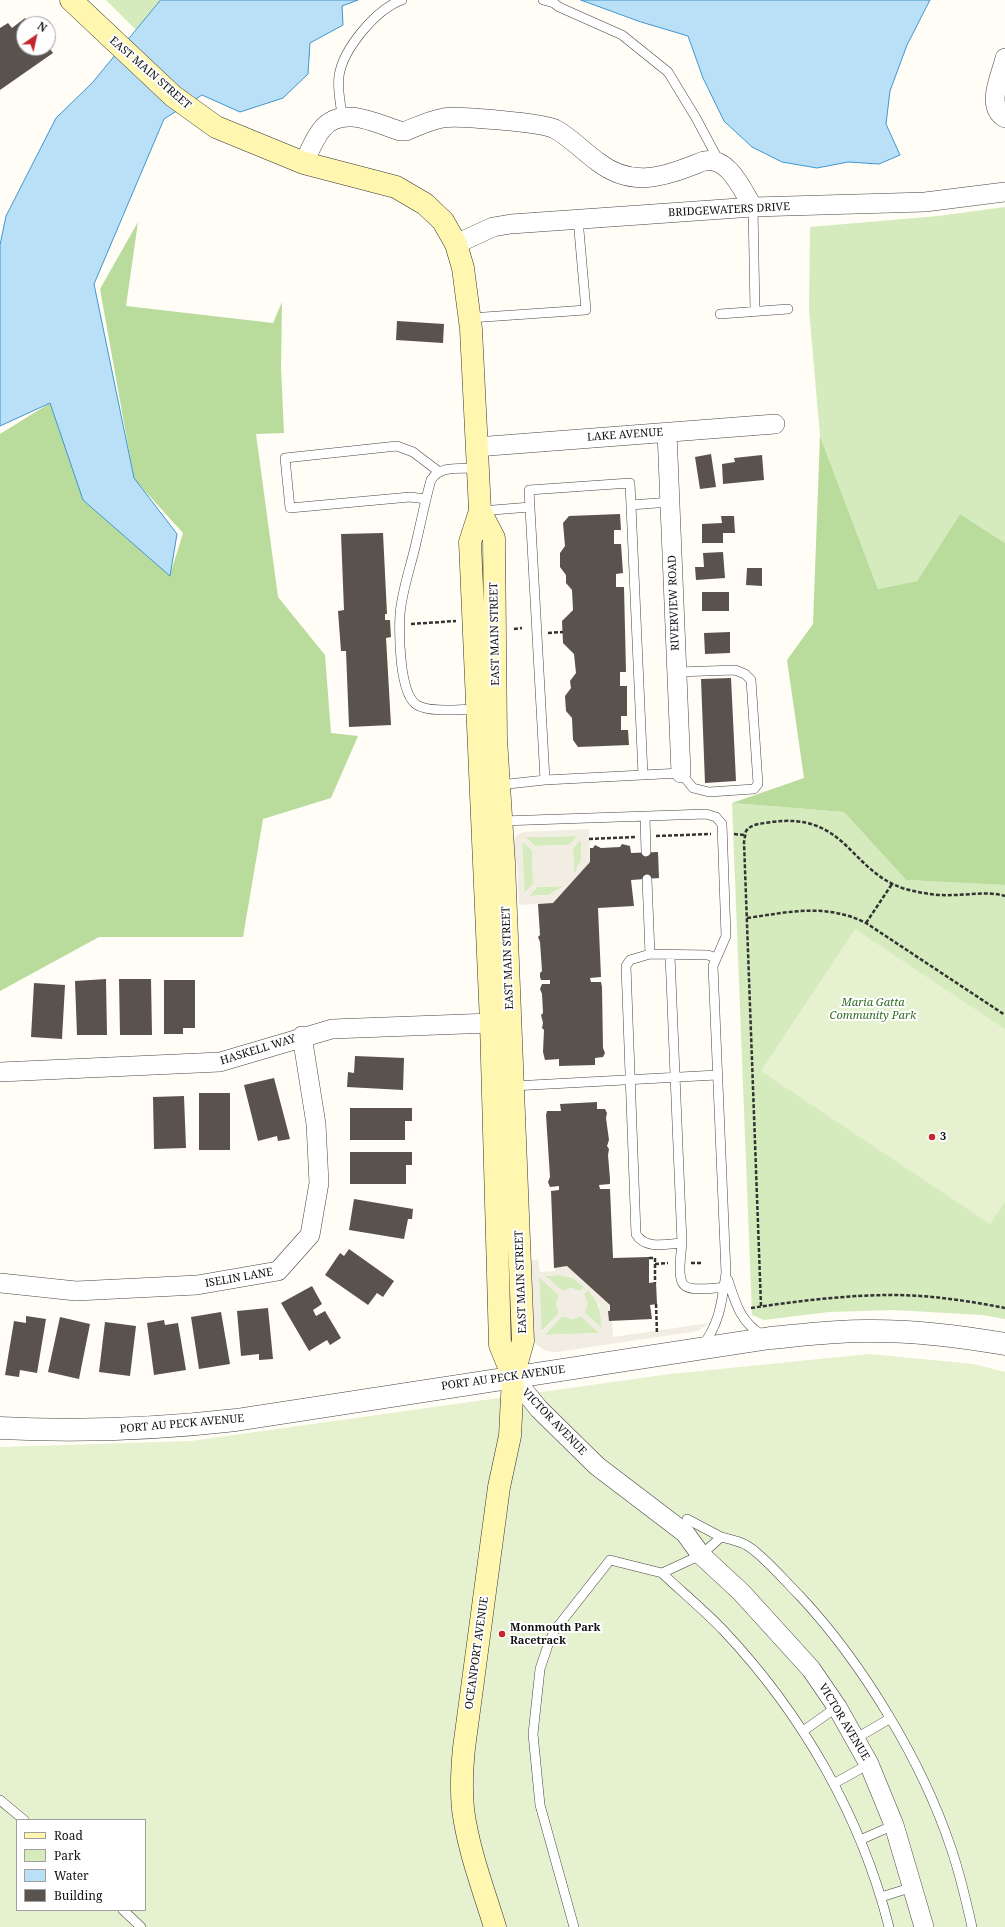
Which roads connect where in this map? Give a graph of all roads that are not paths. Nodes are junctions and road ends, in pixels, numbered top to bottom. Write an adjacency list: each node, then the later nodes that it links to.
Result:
1 (71, 0): 8 (main road, EAST MAIN STREET)
2 (402, 0): 5 (lane)
3 (543, 0): 7 (lane)
4 (1005, 58): 6 (street)
5 (342, 117): 7 (street); 8 (street)
6 (1005, 118)
7 (719, 161): 10 (street)
8 (304, 163): 12 (main road, EAST MAIN STREET)
9 (1005, 192): 10 (street, BRIDGEWATERS DRIVE)
10 (753, 207): 11 (street, BRIDGEWATERS DRIVE); 14 (lane)
11 (578, 219): 12 (street, BRIDGEWATERS DRIVE); 16 (lane)
12 (456, 244): 16 (main road, EAST MAIN STREET)
13 (788, 309): 14 (lane)
14 (755, 311): 15 (lane)
15 (720, 314)
16 (470, 318): 19 (main road, EAST MAIN STREET)
17 (775, 424): 18 (street, LAKE AVENUE)
18 (667, 432): 19 (street, LAKE AVENUE); 23 (street, RIVERVIEW ROAD)
19 (476, 447): 20 (main road, EAST MAIN STREET)
20 (476, 468): 21 (lane); 26 (main road, EAST MAIN STREET)
21 (438, 471): 22 (lane); 22 (lane)
22 (426, 499): 28 (lane)
23 (670, 502): 24 (lane); 27 (street, RIVERVIEW ROAD)
24 (631, 505): 25 (lane); 30 (lane)
25 (530, 507): 26 (lane); 31 (lane)
26 (480, 512): 28 (main road, EAST MAIN STREET); 32 (main road, EAST MAIN STREET)
27 (677, 672): 29 (street, RIVERVIEW ROAD); 29 (lane)
28 (477, 709): 32 (main road, EAST MAIN STREET)
29 (682, 774): 30 (lane)
30 (643, 775): 31 (lane)
31 (545, 780): 32 (lane)
32 (490, 786): 34 (main road, EAST MAIN STREET); 40 (main road, EAST MAIN STREET)
33 (645, 817): 34 (lane); 35 (lane); 39 (lane)
34 (502, 821): 46 (main road, EAST MAIN STREET)
35 (646, 852)
36 (646, 879): 37 (lane)
37 (650, 954): 38 (lane); 45 (lane)
38 (670, 954): 39 (lane); 44 (lane)
39 (716, 958): 43 (lane)
40 (491, 1023): 41 (street, HASKELL WAY); 55 (main road, EAST MAIN STREET)
41 (302, 1036): 42 (street, HASKELL WAY); 48 (street, ISELIN LANE)
42 (0, 1072)
43 (718, 1075): 44 (lane); 49 (lane)
44 (674, 1078): 45 (lane); 47 (lane)
45 (630, 1081): 46 (lane); 47 (lane)
46 (513, 1086): 55 (main road, EAST MAIN STREET)
47 (682, 1243): 50 (lane)
48 (0, 1283)
49 (727, 1287): 50 (lane); 51 (lane); 52 (lane)
50 (702, 1288): 51 (lane)
51 (719, 1316): 54 (lane)
52 (770, 1338): 53 (street, PORT AU PECK AVENUE); 54 (street, PORT AU PECK AVENUE)
53 (1005, 1344)
54 (700, 1349): 55 (street, PORT AU PECK AVENUE)
55 (513, 1377): 56 (street, PORT AU PECK AVENUE); 57 (street, VICTOR AVENUE); 76 (main road, OCEANPORT AVENUE)
56 (0, 1428)
57 (598, 1466): 58 (street); 60 (street, VICTOR AVENUE)
58 (687, 1519): 59 (lane); 60 (street)
59 (721, 1537): 60 (lane); 63 (lane)
60 (701, 1555): 61 (lane); 62 (street, VICTOR AVENUE)
61 (662, 1573): 64 (lane); 77 (lane)
62 (837, 1707): 64 (lane); 65 (street, VICTOR AVENUE)
63 (889, 1719): 65 (lane); 80 (lane)
64 (804, 1732): 67 (lane)
65 (855, 1739): 66 (street, VICTOR AVENUE)
66 (870, 1764): 67 (lane); 70 (street, VICTOR AVENUE)
67 (835, 1783): 71 (lane)
68 (0, 1800): 69 (lane)
69 (23, 1819)
70 (894, 1824): 71 (lane); 72 (street, VICTOR AVENUE)
71 (860, 1840): 73 (lane)
72 (913, 1887): 73 (lane); 79 (street, VICTOR AVENUE)
73 (881, 1897): 78 (lane)
74 (124, 1911): 75 (lane)
75 (141, 1927)
76 (495, 1927)
77 (574, 1927)
78 (889, 1927)
79 (924, 1927)
80 (972, 1927)

